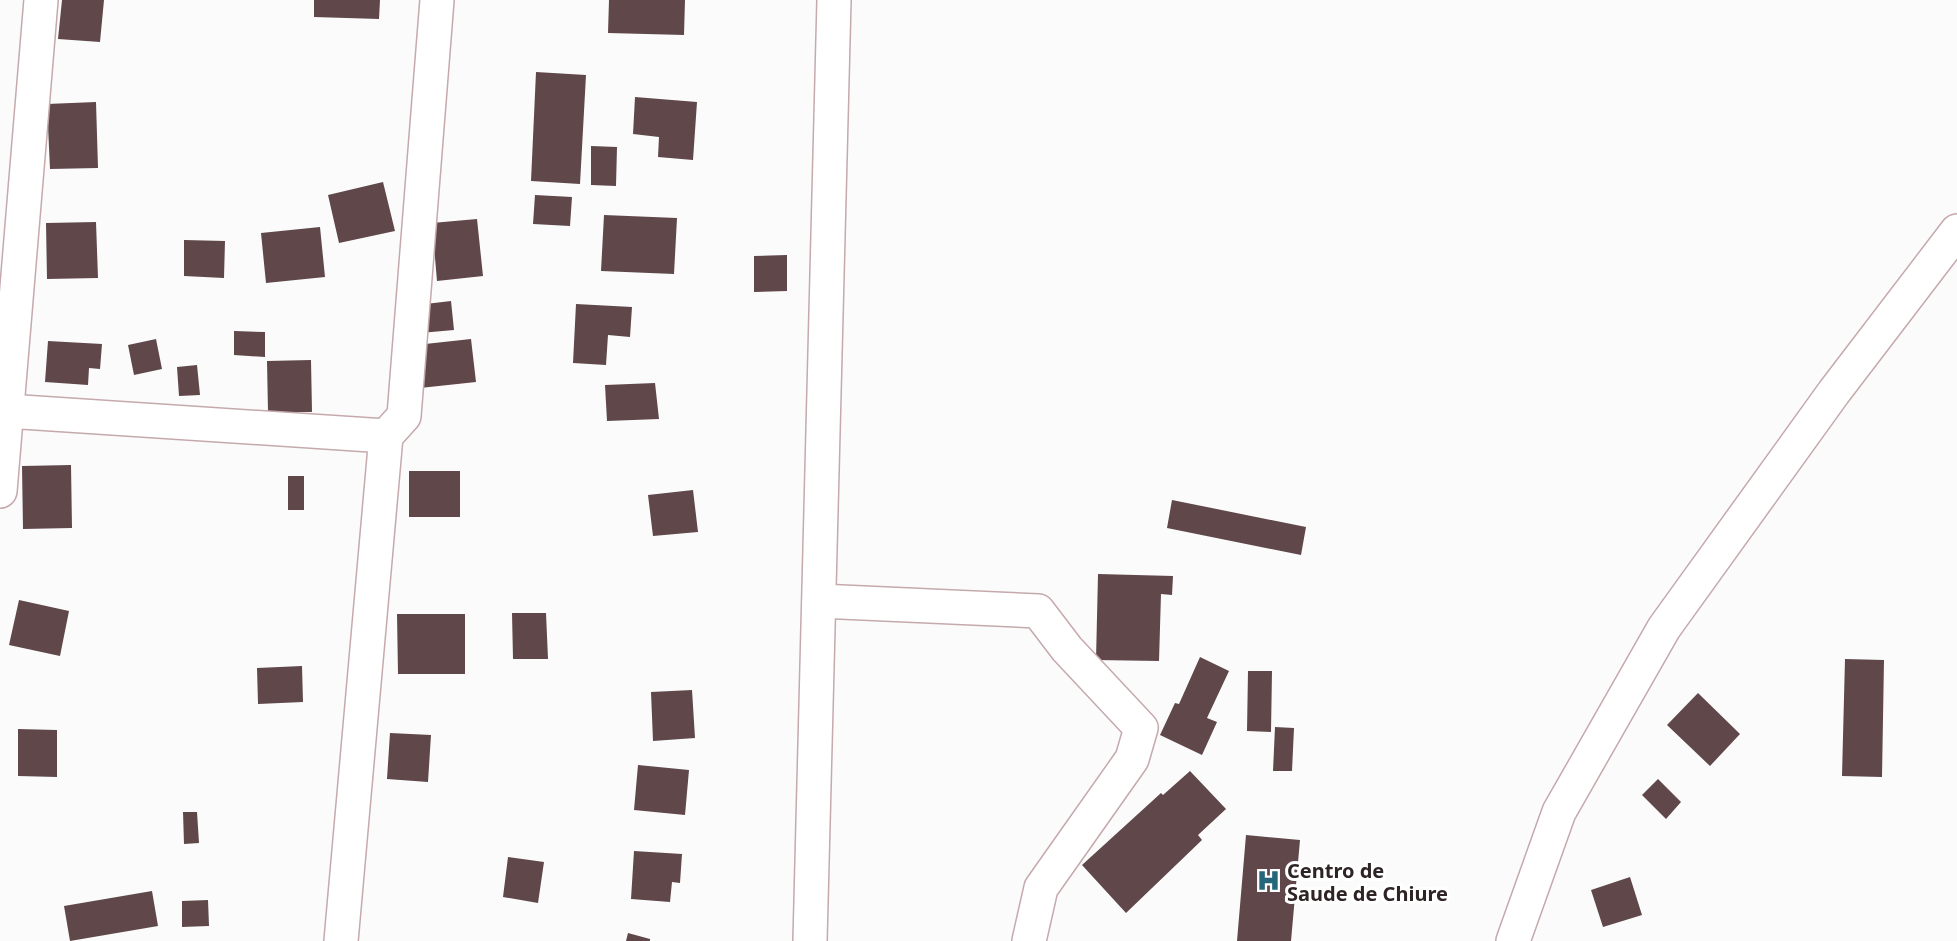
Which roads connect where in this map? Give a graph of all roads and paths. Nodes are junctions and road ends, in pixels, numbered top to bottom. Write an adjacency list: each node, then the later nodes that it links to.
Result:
1 (41, 0): 4 (main road)
2 (437, 0): 7 (main road)
3 (834, 0): 9 (main road)
4 (12, 200): 6 (main road)
5 (1957, 231): 13 (main road)
6 (7, 411): 7 (main road); 8 (main road)
7 (386, 436): 10 (main road)
8 (0, 491)
9 (819, 601): 11 (main road); 12 (main road)
10 (341, 941)
11 (810, 941)
12 (1029, 941)
13 (1513, 941)

